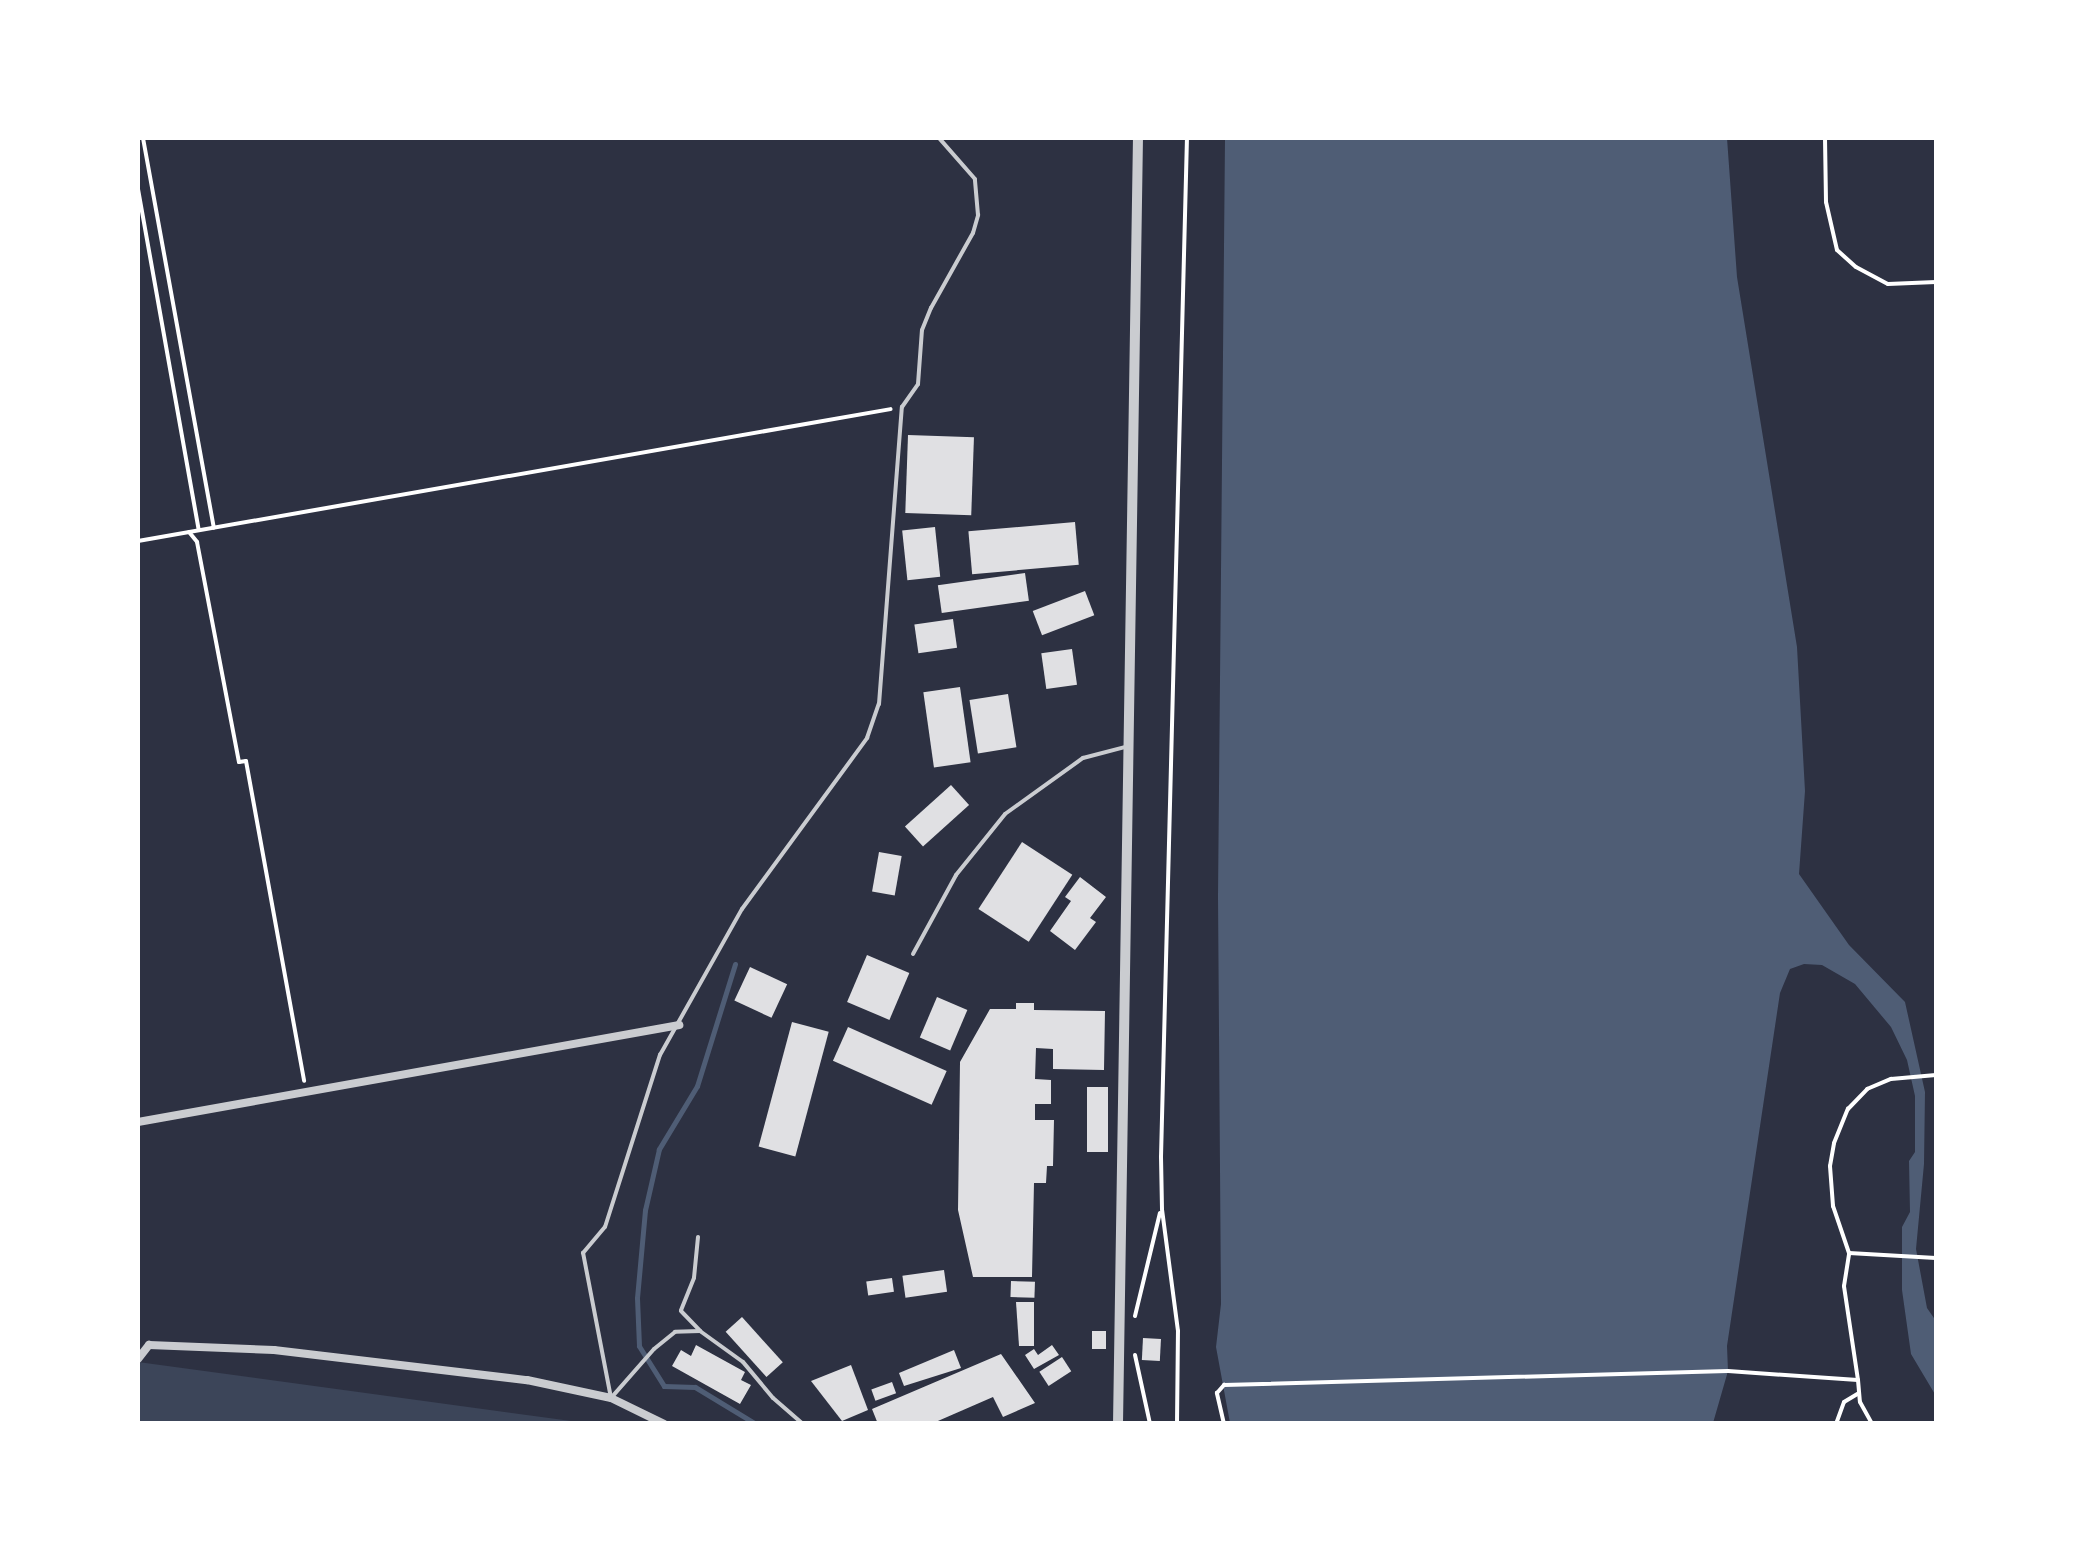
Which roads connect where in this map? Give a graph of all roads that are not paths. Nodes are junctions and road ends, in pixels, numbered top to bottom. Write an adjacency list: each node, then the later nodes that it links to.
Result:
1 (939, 138): 5 (lane)
2 (1138, 138): 3 (street)
3 (1130, 746): 4 (lane); 13 (street)
4 (913, 954)
5 (679, 1024): 6 (street); 10 (lane)
6 (138, 1122)
7 (698, 1237): 8 (lane)
8 (700, 1331): 10 (lane); 12 (lane)
9 (138, 1359): 10 (street)
10 (611, 1398): 11 (street)
11 (664, 1424)
12 (803, 1424)
13 (1118, 1424)

